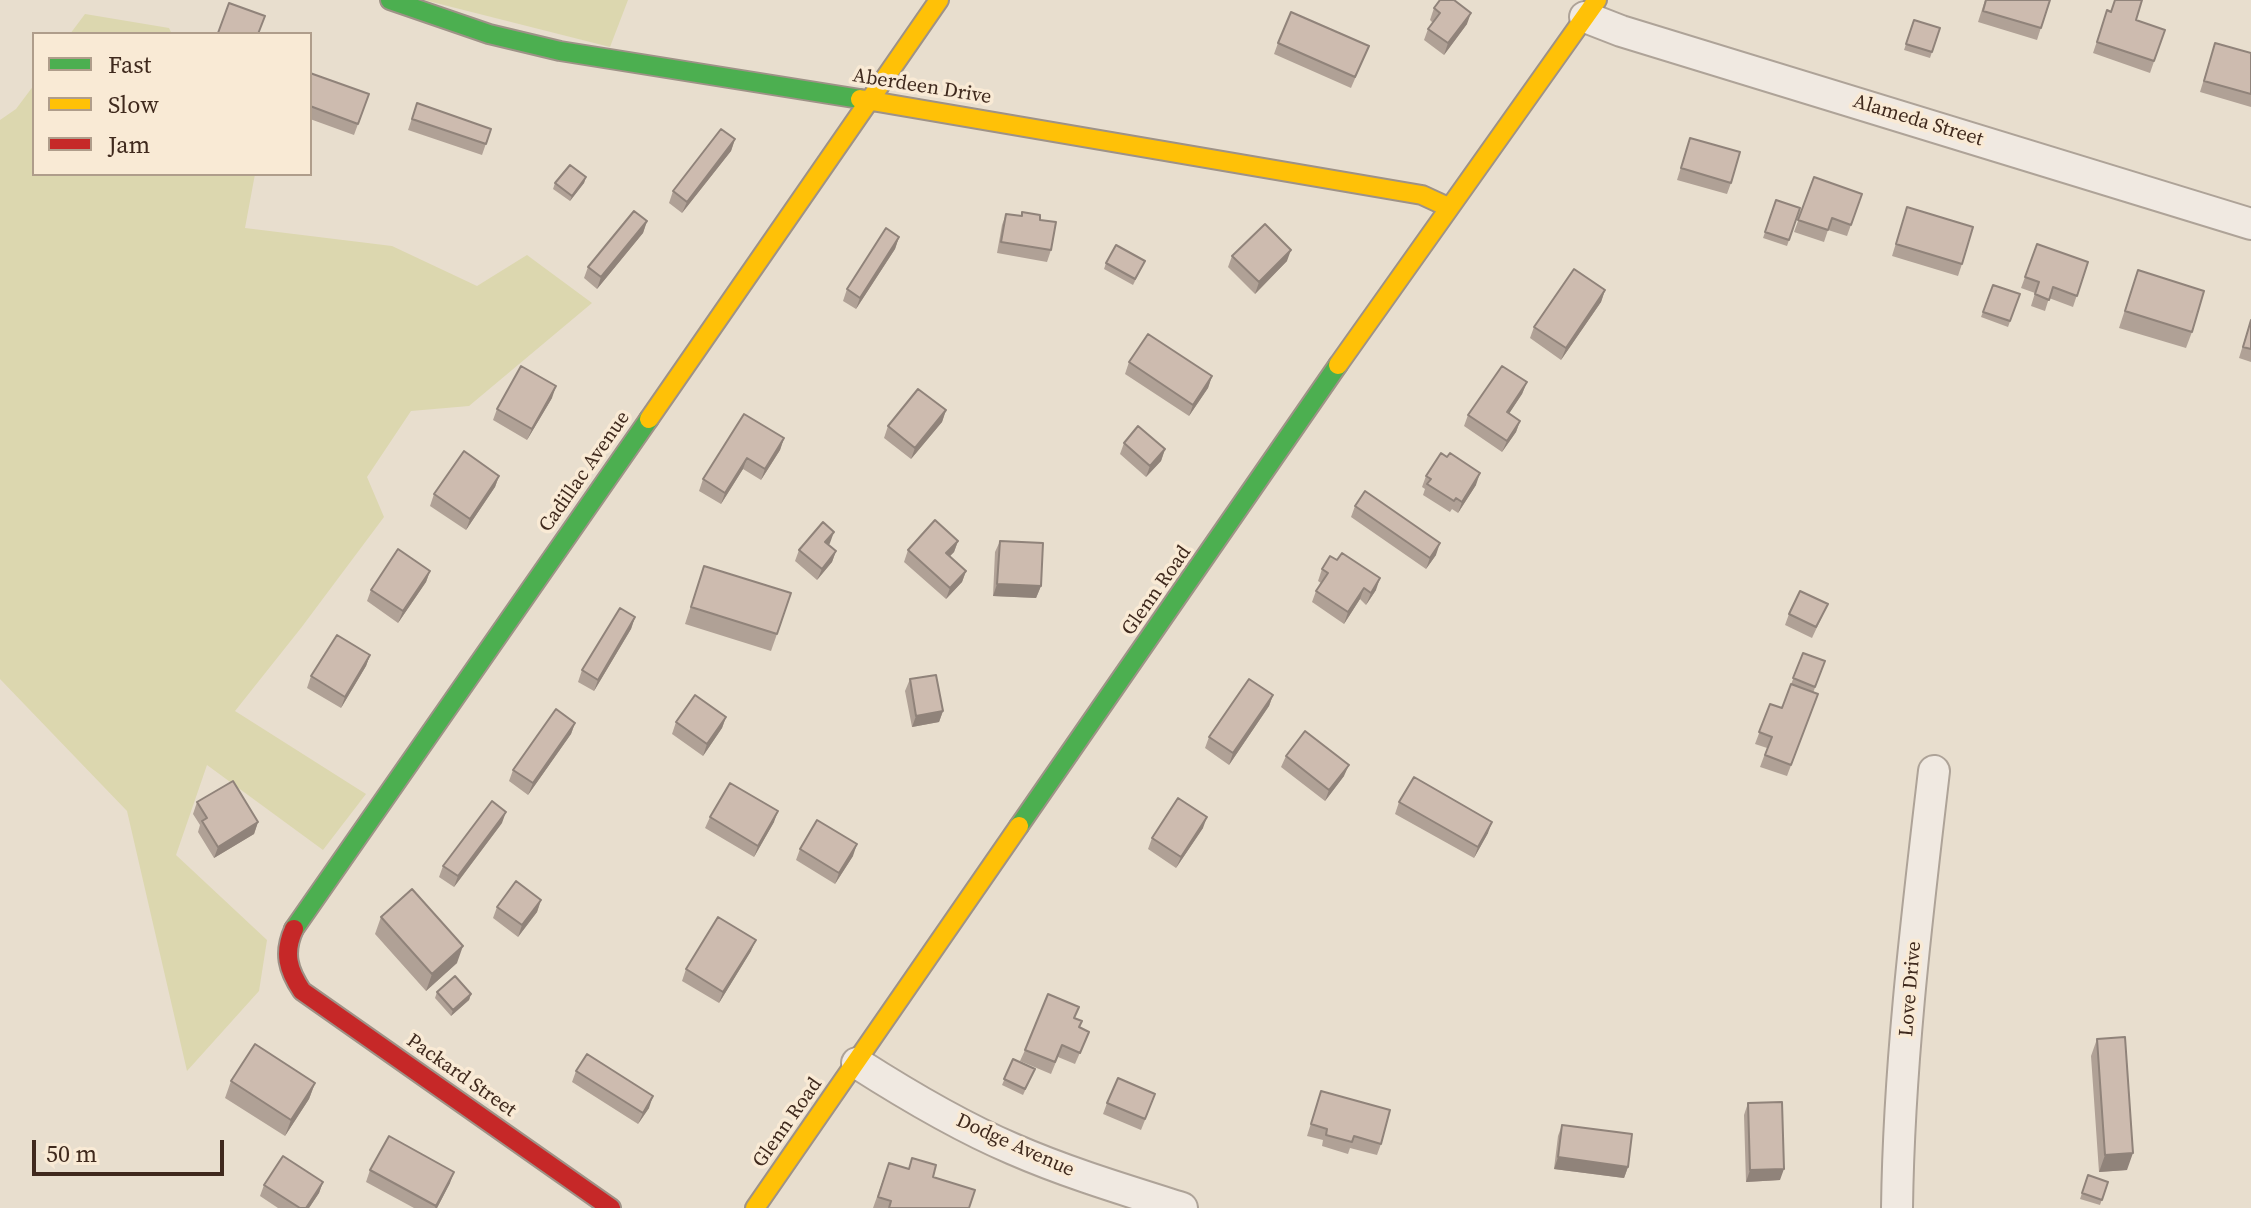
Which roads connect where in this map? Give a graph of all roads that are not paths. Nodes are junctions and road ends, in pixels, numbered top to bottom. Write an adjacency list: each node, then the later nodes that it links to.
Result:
1 (390, 0): 4 (street, Aberdeen Drive)
2 (939, 0): 4 (street, Cadillac Avenue)
3 (1591, 8): 5 (street, Glenn Road); 6 (street, Alameda Street)
4 (870, 100): 5 (street, Aberdeen Drive); 8 (street, Cadillac Avenue)
5 (1448, 207): 9 (street, Glenn Road)
6 (2251, 224)
7 (1934, 771): 13 (street, Love Drive)
8 (290, 975): 10 (street, Packard Street)
9 (857, 1063): 11 (street, Glenn Road); 12 (street, Dodge Avenue)
10 (611, 1208)
11 (755, 1208)
12 (1182, 1208)
13 (1897, 1208)

